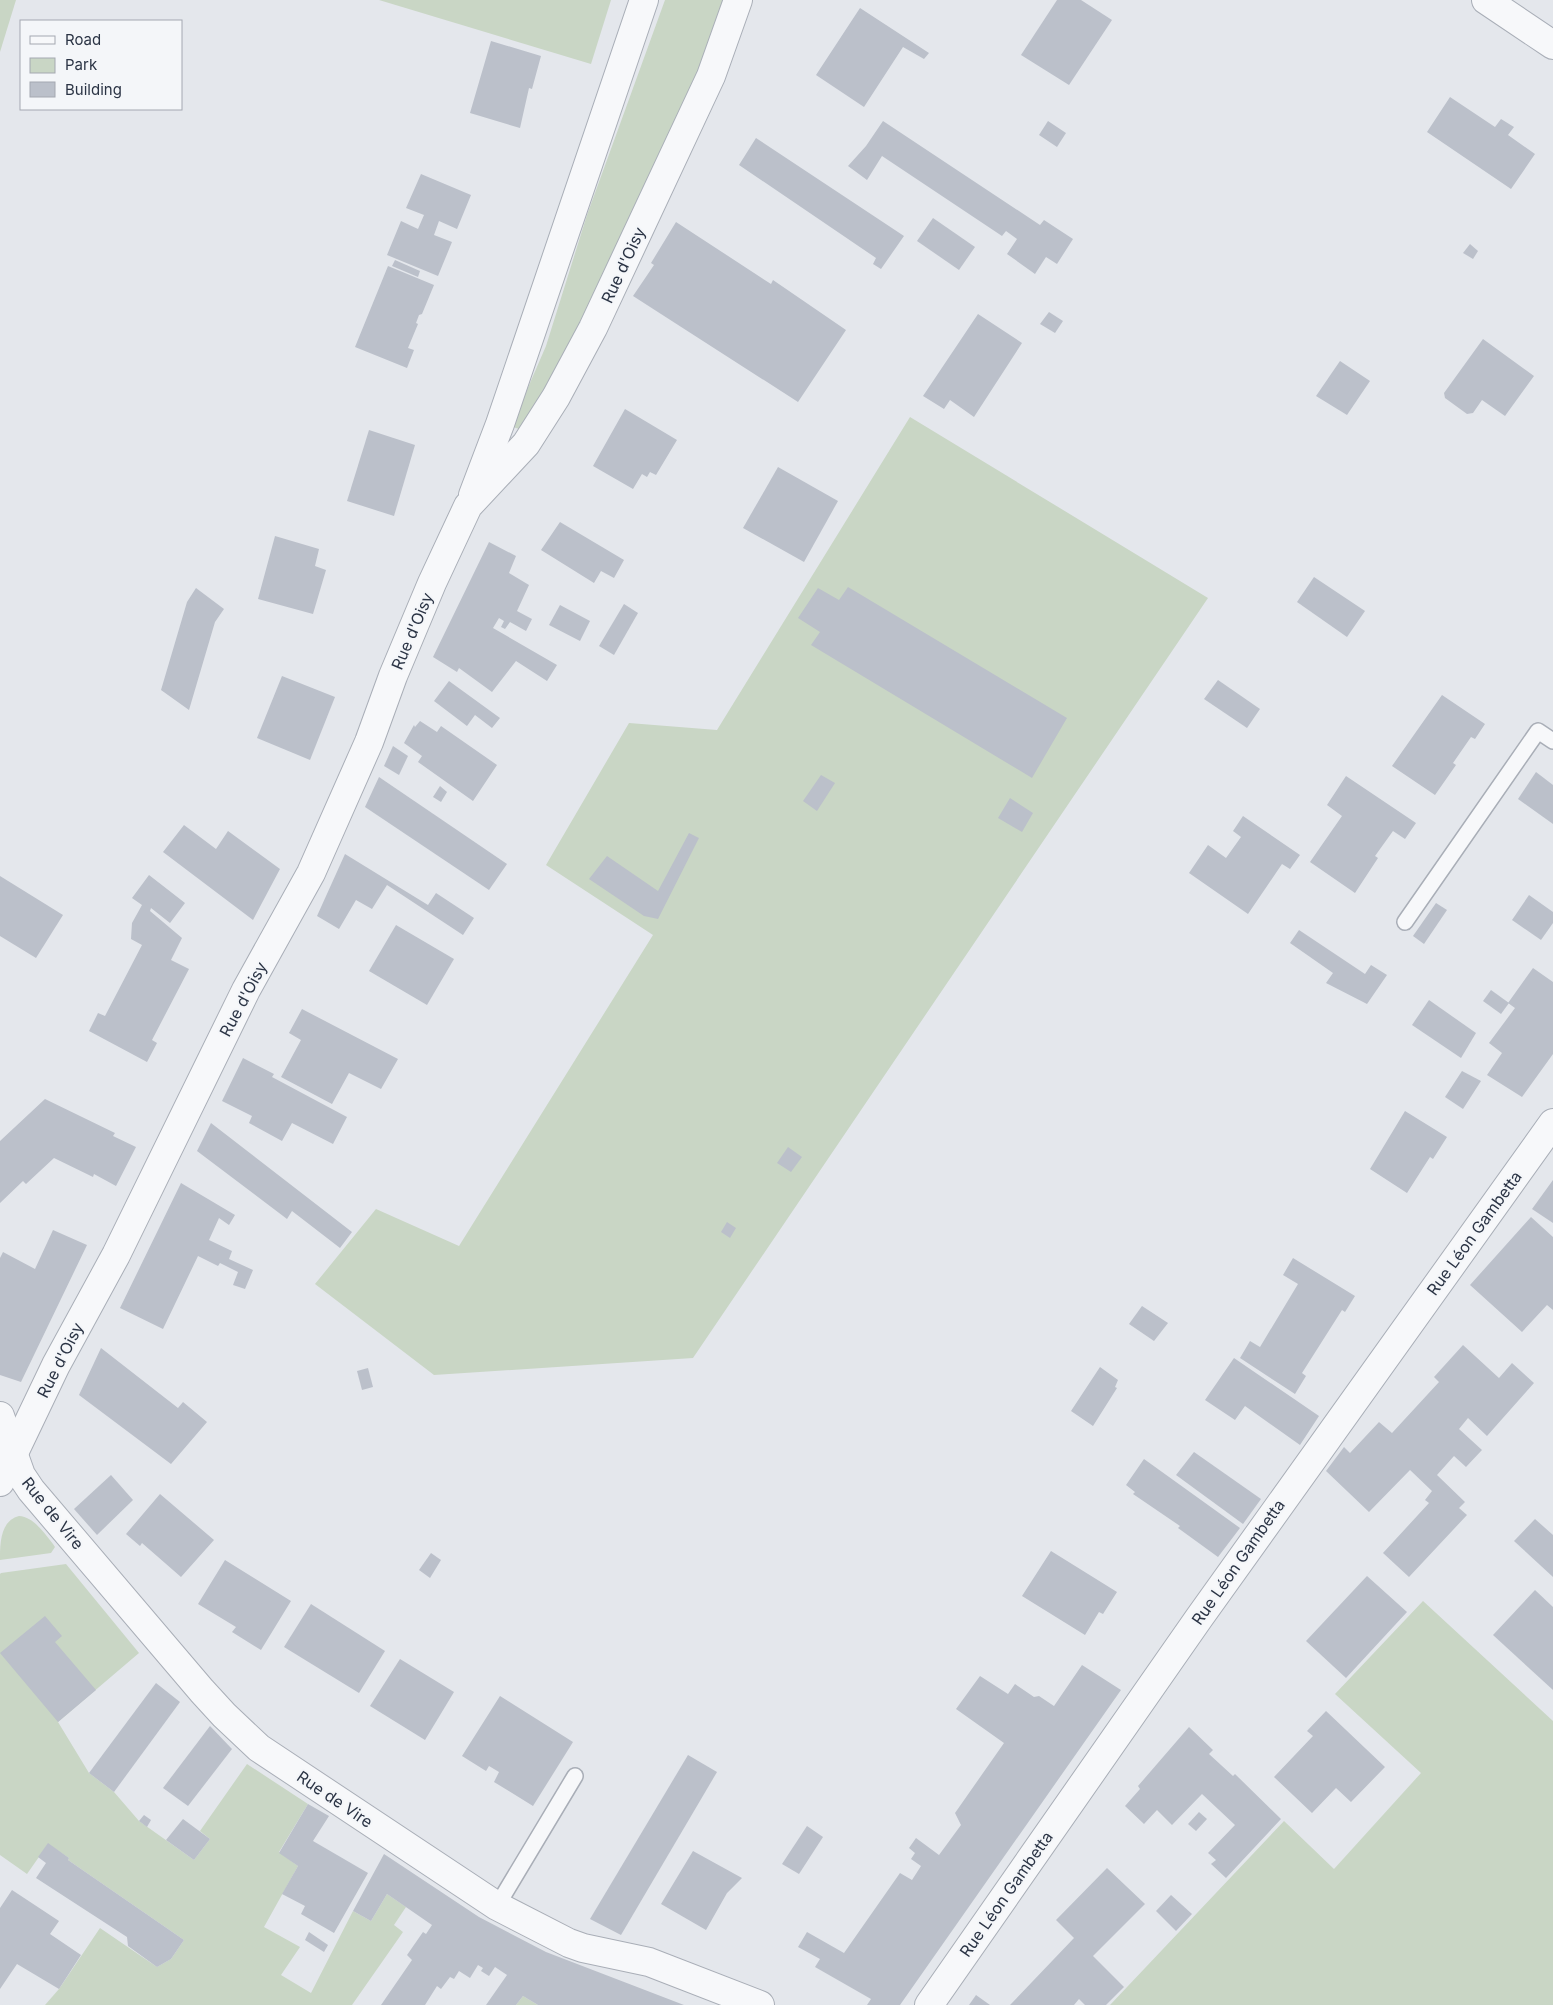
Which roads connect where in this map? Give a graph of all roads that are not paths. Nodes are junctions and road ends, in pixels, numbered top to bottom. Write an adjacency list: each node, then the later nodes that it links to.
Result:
1 (644, 0): 5 (street, Rue d'Oisy)
2 (738, 0): 5 (street, Rue d'Oisy)
3 (1486, 0): 4 (street)
4 (1553, 45)
5 (468, 506): 10 (street, Rue d'Oisy)
6 (1553, 741): 7 (lane)
7 (1405, 922)
8 (1553, 1123): 15 (street, Rue Léon Gambetta)
9 (0, 1416): 10 (street, Rue de Vire)
10 (14, 1454): 11 (street, Rue d'Oisy); 13 (street, Rue de Vire)
11 (0, 1482)
12 (575, 1776): 13 (lane)
13 (496, 1906): 14 (street, Rue de Vire)
14 (760, 2005)
15 (929, 2005)

